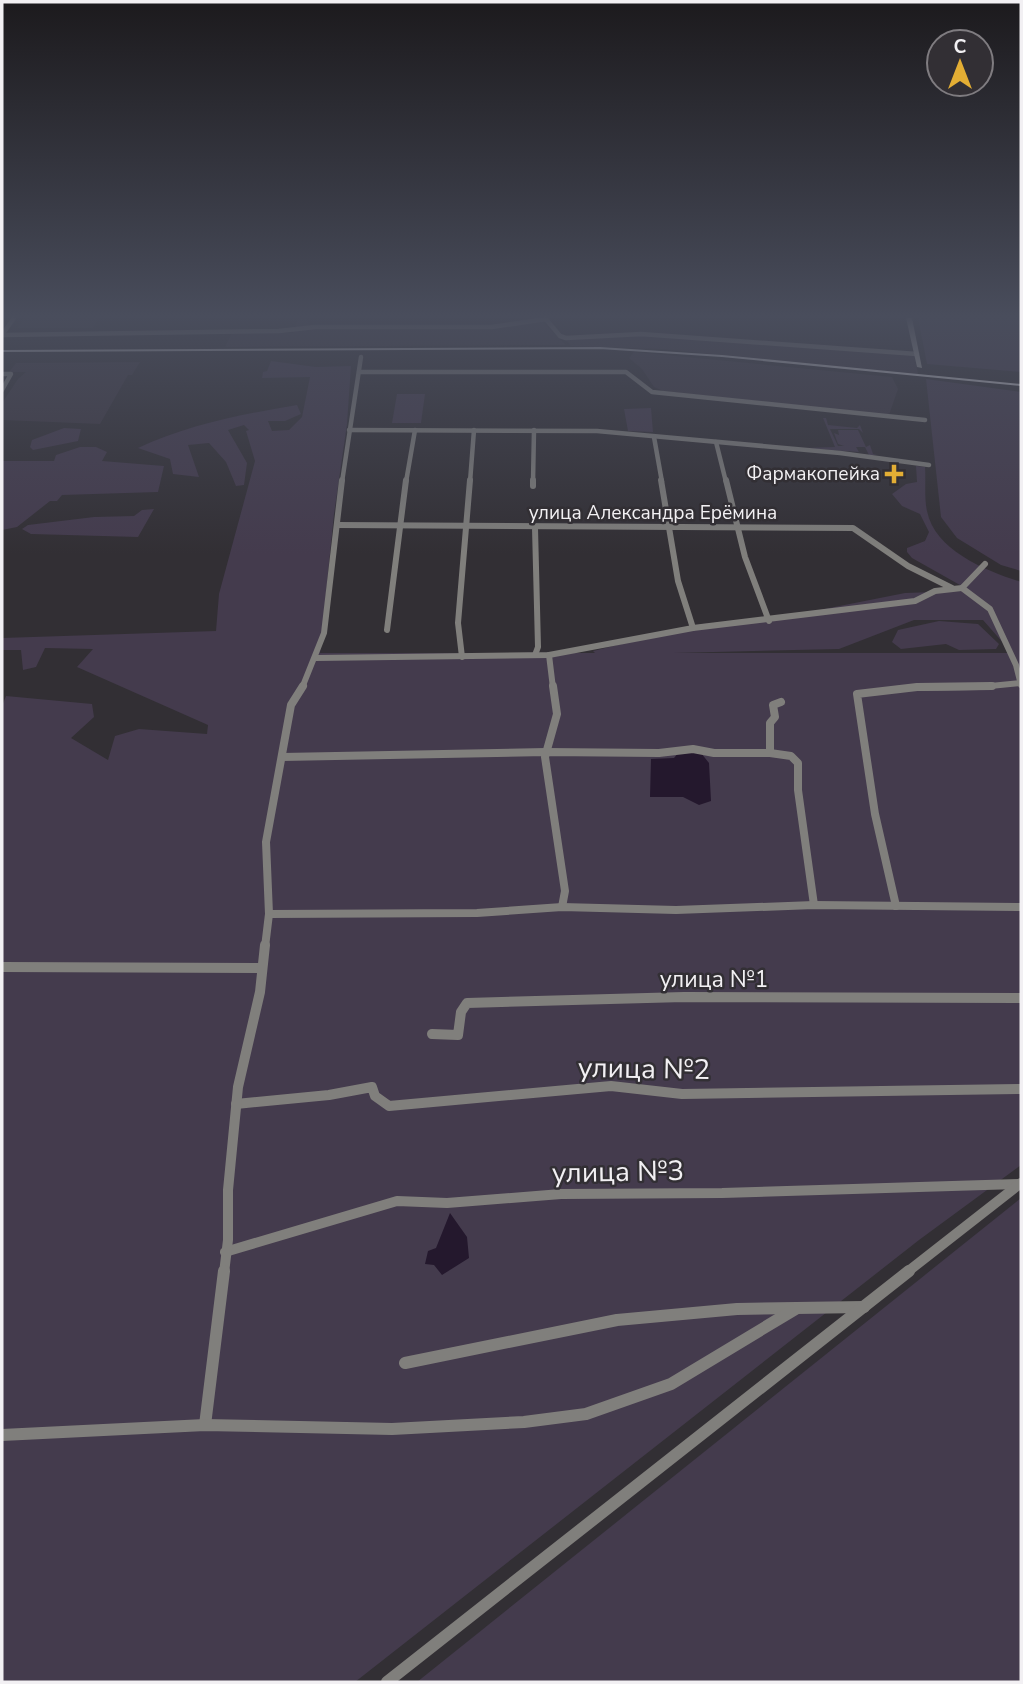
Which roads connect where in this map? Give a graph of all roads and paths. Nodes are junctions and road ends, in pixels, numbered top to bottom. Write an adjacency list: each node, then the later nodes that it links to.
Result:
1 (355, 397): 4 (street)
2 (695, 397): 3 (street)
3 (925, 420)
4 (349, 430): 5 (street); 12 (street)
5 (415, 430): 6 (street); 14 (street)
6 (474, 430): 7 (street); 15 (street)
7 (534, 430): 8 (street); 11 (street)
8 (654, 437): 9 (street); 13 (street)
9 (716, 442): 10 (street); 17 (street)
10 (929, 465)
11 (533, 486)
12 (337, 525): 14 (street, улица Александра Ерёмина); 27 (street)
13 (671, 526): 16 (street, улица Александра Ерёмина); 17 (street, улица Александра Ерёмина); 22 (street)
14 (401, 527): 15 (street, улица Александра Ерёмина); 23 (street)
15 (467, 528): 16 (street, улица Александра Ерёмина); 26 (street)
16 (535, 528): 24 (street)
17 (738, 528): 19 (street, улица Александра Ерёмина); 21 (street)
18 (985, 564): 20 (street)
19 (952, 588): 20 (street); 21 (street)
20 (962, 588): 28 (street)
21 (769, 621): 22 (street)
22 (693, 628): 25 (street)
23 (387, 629)
24 (535, 655): 25 (street); 26 (street)
25 (549, 655): 30 (street)
26 (462, 657): 27 (street)
27 (315, 658): 32 (street)
28 (1021, 685): 34 (street)
29 (781, 702): 31 (street)
30 (546, 752): 31 (street); 32 (street); 35 (street)
31 (770, 754): 33 (street)
32 (282, 757): 37 (street)
33 (814, 905): 34 (street); 35 (street)
34 (896, 906): 36 (street)
35 (562, 907): 37 (street)
36 (1021, 907)
37 (269, 914): 39 (street)
38 (2, 967): 39 (street)
39 (262, 968): 43 (street)
40 (1021, 998): 41 (street, улица №1)
41 (432, 1034)
42 (1021, 1090): 43 (street, улица №2)
43 (236, 1104): 45 (street)
44 (1021, 1184): 45 (street, улица №3); 46 (street)
45 (225, 1252): 49 (street)
46 (864, 1307): 47 (street); 51 (street)
47 (797, 1308): 48 (street); 49 (street)
48 (405, 1363)
49 (205, 1425): 50 (street)
50 (2, 1435)
51 (387, 1682)

